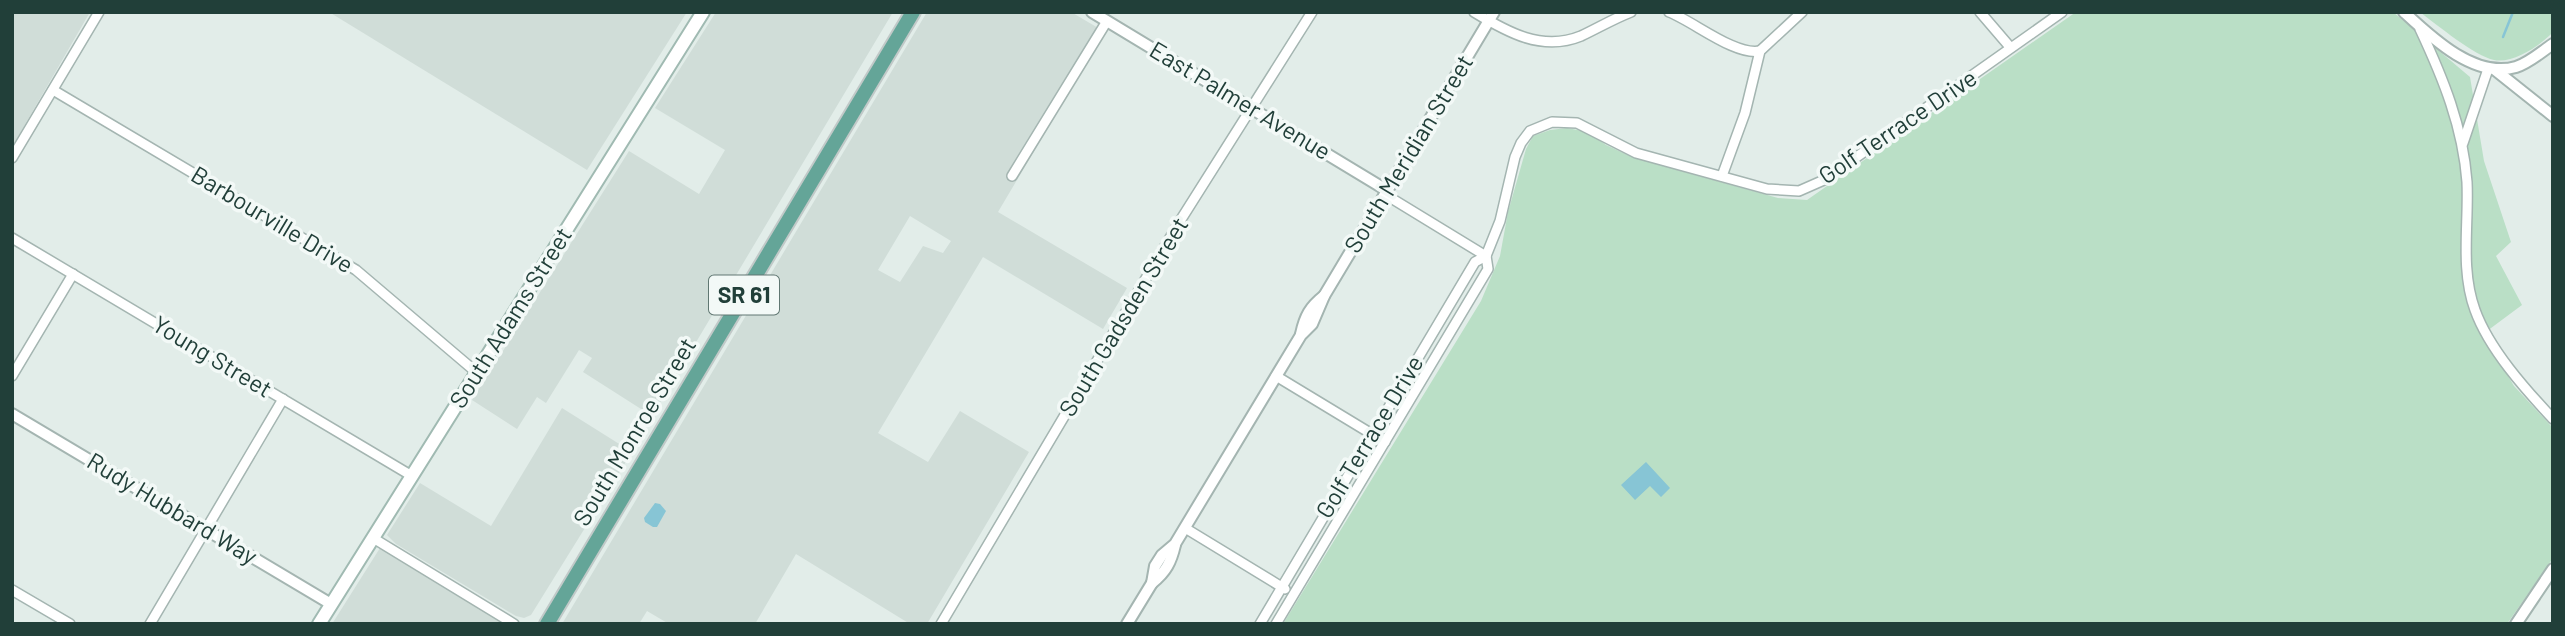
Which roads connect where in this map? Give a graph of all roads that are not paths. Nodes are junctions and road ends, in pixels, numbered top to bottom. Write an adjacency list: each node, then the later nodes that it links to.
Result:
1 (99, 12): 20 (street)
2 (704, 12): 31 (main road, South Adams Street)
3 (914, 12): 52 (main road, South Monroe Street / SR 61)
4 (1092, 12): 14 (street, East Palmer Avenue)
5 (1312, 12): 21 (street, South Gadsden Street)
6 (1474, 12): 13 (street)
7 (1631, 12): 13 (street)
8 (1669, 12): 18 (street)
9 (1802, 12): 18 (street)
10 (1980, 12): 17 (street)
11 (2062, 12): 17 (street, Golf Terrace Drive)
12 (2404, 12): 15 (street)
13 (1492, 17): 27 (street, South Meridian Street)
14 (1107, 21): 21 (street, East Palmer Avenue); 25 (street)
15 (2418, 24): 19 (street); 23 (street)
16 (2553, 44): 19 (street)
17 (2010, 47): 26 (street, Golf Terrace Drive)
18 (1760, 51): 26 (street)
19 (2491, 69): 22 (street); 23 (street)
20 (53, 90): 24 (street); 31 (street, Barbourville Drive)
21 (1252, 107): 27 (street, East Palmer Avenue); 53 (street, South Gadsden Street)
22 (2553, 116)
23 (2462, 145): 36 (street)
24 (12, 158)
25 (1012, 176)
26 (1722, 176): 29 (street, Golf Terrace Drive)
27 (1387, 193): 29 (street, East Palmer Avenue); 33 (street, South Meridian Street)
28 (12, 238): 30 (street, Young Street)
29 (1486, 256): 37 (street, Golf Terrace Drive); 38 (street, Golf Terrace Drive)
30 (73, 275): 32 (street); 34 (street, Young Street)
31 (476, 372): 39 (main road, South Adams Street)
32 (12, 376)
33 (1276, 376): 37 (street); 40 (street, South Meridian Street)
34 (284, 399): 39 (street, Young Street); 41 (street)
35 (12, 414): 41 (street, Rudy Hubbard Way)
36 (2553, 419)
37 (1372, 434): 38 (street); 44 (street, Golf Terrace Drive)
38 (1385, 442): 46 (street, Golf Terrace Drive)
39 (412, 475): 42 (main road, South Adams Street)
40 (1185, 527): 44 (street); 54 (street, South Meridian Street)
41 (207, 530): 47 (street, Rudy Hubbard Way); 49 (street)
42 (373, 538): 47 (main road, South Adams Street); 51 (street)
43 (2553, 569): 57 (street)
44 (1282, 587): 46 (street); 55 (street, Golf Terrace Drive)
45 (12, 590): 48 (street)
46 (1294, 594): 56 (street, Golf Terrace Drive)
47 (331, 604): 50 (main road, South Adams Street)
48 (70, 624)
49 (150, 624)
50 (319, 624)
51 (514, 624)
52 (547, 624)
53 (941, 624)
54 (1127, 624)
55 (1260, 624)
56 (1276, 624)
57 (2516, 624)

